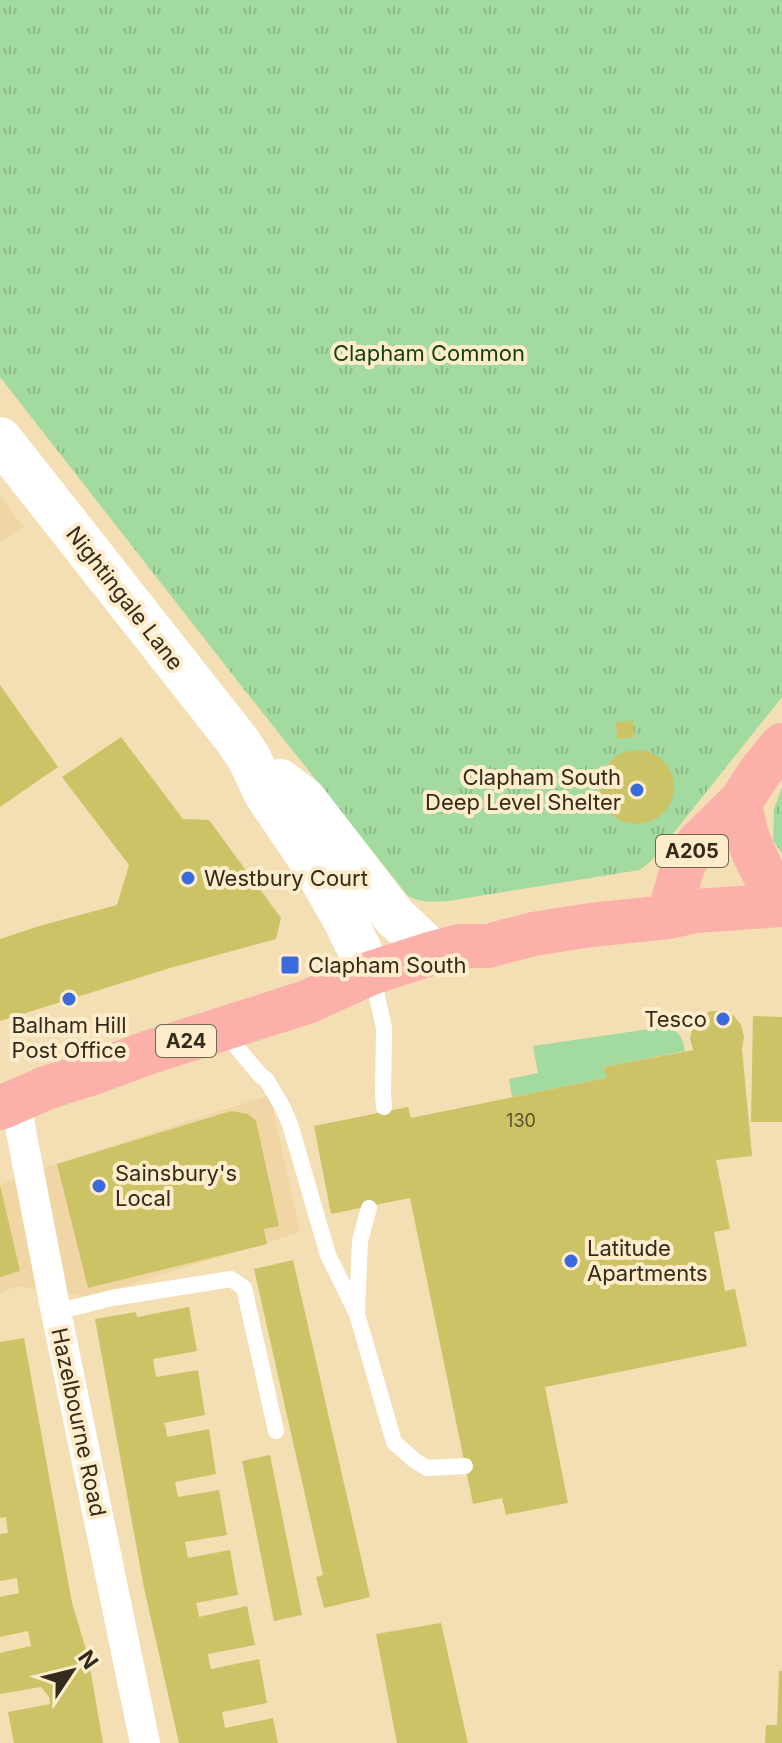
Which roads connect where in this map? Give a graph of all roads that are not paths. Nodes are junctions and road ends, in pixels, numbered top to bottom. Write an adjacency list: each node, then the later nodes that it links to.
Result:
1 (0, 439): 3 (main road, Nightingale Lane)
2 (782, 745): 4 (highway, A205)
3 (249, 758): 7 (main road, Nightingale Lane); 8 (main road, Nightingale Lane)
4 (741, 801): 5 (highway, A205); 6 (highway, A205)
5 (782, 905): 6 (highway, A24)
6 (668, 917): 7 (highway, A24)
7 (433, 953): 8 (highway, A24)
8 (371, 973): 9 (highway, A24); 11 (lane)
9 (222, 1030): 10 (highway, A24); 14 (lane)
10 (9, 1105): 13 (street, Hazelbourne Road)
11 (384, 1107)
12 (369, 1208): 14 (lane)
13 (56, 1312): 15 (lane); 17 (street, Hazelbourne Road)
14 (357, 1314): 16 (lane)
15 (276, 1431)
16 (465, 1466)
17 (145, 1743)

